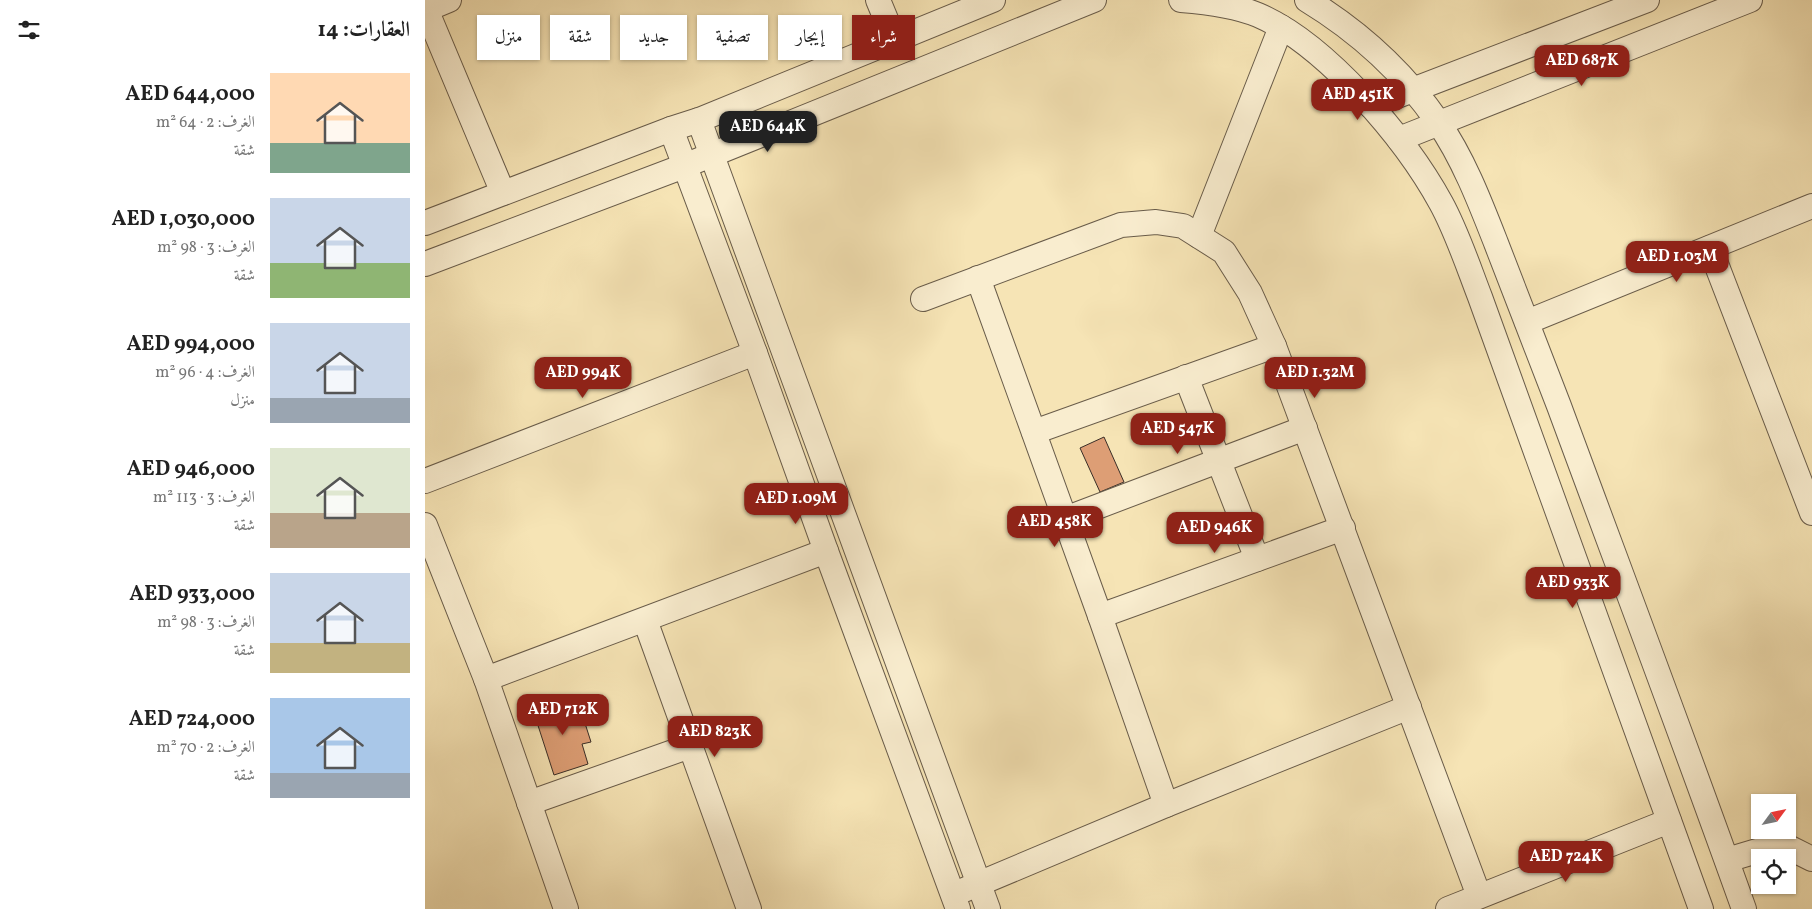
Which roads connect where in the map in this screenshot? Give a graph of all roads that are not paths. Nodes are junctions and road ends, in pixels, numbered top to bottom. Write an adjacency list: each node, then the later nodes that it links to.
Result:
1 (449, 0): 9 (street)
2 (879, 0): 10 (street)
3 (993, 0): 12 (street)
4 (1094, 0): 20 (street)
5 (1181, 0): 11 (street)
6 (1307, 0): 14 (street)
7 (1647, 0): 14 (street)
8 (1750, 0): 17 (street)
9 (425, 9): 22 (street)
10 (885, 15)
11 (1281, 27): 15 (street); 25 (street)
12 (915, 33)
13 (852, 58): 16 (street)
14 (1413, 90): 15 (street); 17 (street)
15 (1371, 106): 19 (street)
16 (699, 120): 18 (street); 20 (street)
17 (1439, 123): 19 (street); 30 (street)
18 (671, 129): 21 (street); 22 (street)
19 (1399, 139): 51 (street)
20 (713, 155): 21 (street); 54 (street)
21 (684, 166): 27 (street); 32 (street)
22 (503, 193): 24 (street)
23 (1812, 206): 26 (street)
24 (425, 223)
25 (1199, 236): 28 (street); 31 (street)
26 (1710, 248): 30 (street); 38 (street)
27 (425, 264)
28 (978, 278): 29 (street); 35 (street)
29 (923, 299)
30 (1527, 322): 53 (street)
31 (1274, 346): 33 (street); 34 (street)
32 (755, 353): 37 (street); 42 (street)
33 (1186, 377): 35 (street); 36 (street)
34 (1305, 428): 36 (street); 41 (street)
35 (1034, 432): 39 (street)
36 (1218, 460): 39 (street); 43 (street)
37 (425, 481)
38 (1812, 513)
39 (1065, 519): 44 (street)
40 (425, 524): 46 (street)
41 (1343, 528): 43 (street); 47 (street)
42 (826, 551): 45 (street); 56 (street)
43 (1257, 559): 44 (street)
44 (1100, 616): 50 (street)
45 (645, 620): 46 (street); 48 (street)
46 (486, 680): 49 (street)
47 (1409, 707): 50 (street); 55 (street)
48 (690, 746): 49 (street); 58 (street)
49 (529, 803): 57 (street)
50 (1166, 805): 54 (street)
51 (1669, 821): 55 (street); 61 (street)
52 (1812, 859): 53 (street)
53 (1727, 860): 62 (street)
54 (979, 885): 56 (street); 59 (street)
55 (1479, 896): 60 (street)
56 (955, 902)
57 (566, 909)
58 (749, 909)
59 (988, 909)
60 (1448, 909)
61 (1701, 909)
62 (1745, 909)

